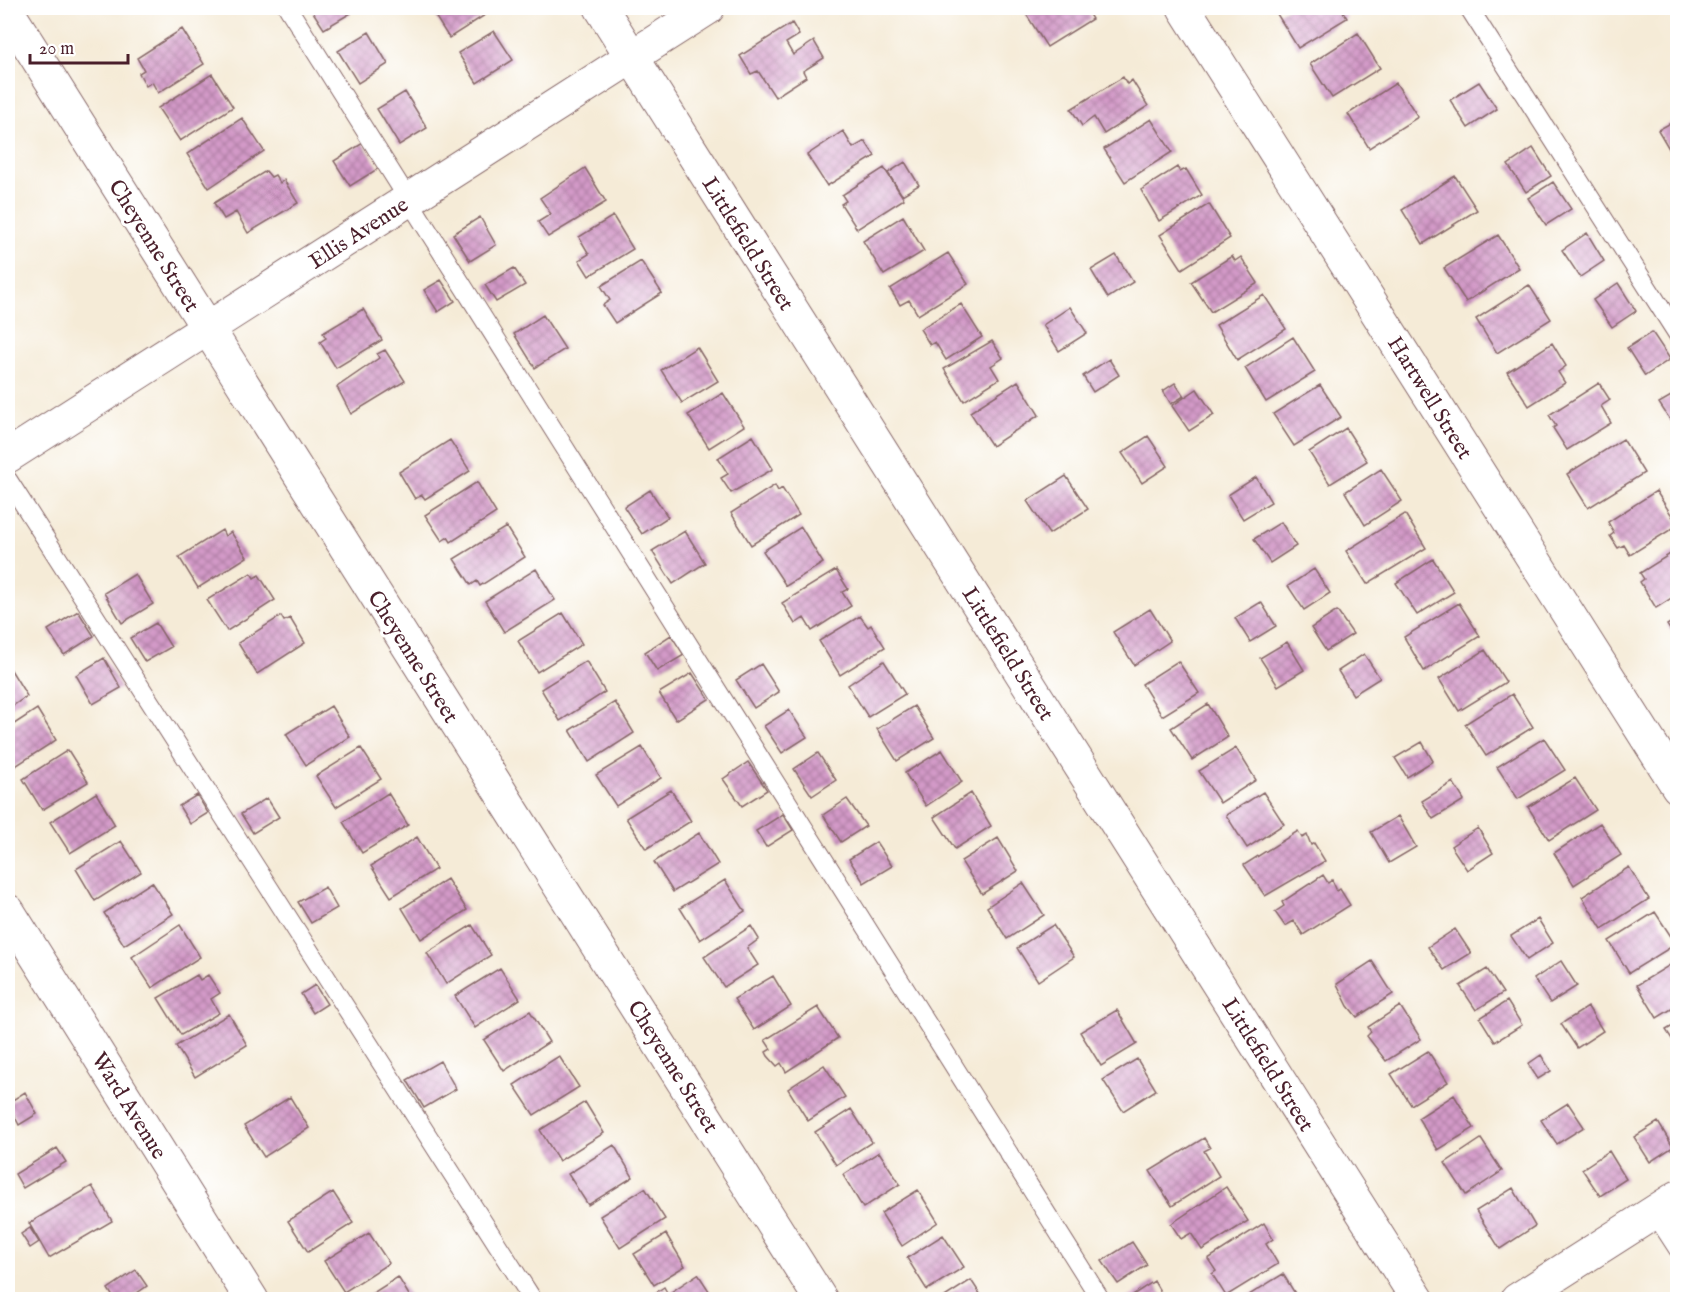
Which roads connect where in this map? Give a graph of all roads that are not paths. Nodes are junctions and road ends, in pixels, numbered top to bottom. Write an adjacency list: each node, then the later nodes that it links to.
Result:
1 (288, 8): 8 (lane)
2 (601, 8): 7 (street, Littlefield Street)
3 (708, 8): 7 (street, Ellis Avenue)
4 (1184, 8): 13 (street, Hartwell Street)
5 (1469, 8): 10 (lane)
6 (8, 12): 9 (street, Cheyenne Street)
7 (632, 56): 8 (street, Ellis Avenue); 21 (street, Littlefield Street)
8 (409, 199): 9 (street, Ellis Avenue); 20 (lane)
9 (207, 328): 11 (street, Ellis Avenue); 19 (street, Cheyenne Street)
10 (1677, 335)
11 (8, 456)
12 (8, 480): 18 (lane)
13 (1677, 787)
14 (8, 911): 17 (street, Ward Avenue)
15 (1666, 1204): 16 (lane); 22 (street)
16 (1677, 1249)
17 (252, 1299)
18 (533, 1299)
19 (821, 1299)
20 (1101, 1299)
21 (1418, 1299)
22 (1517, 1299)

